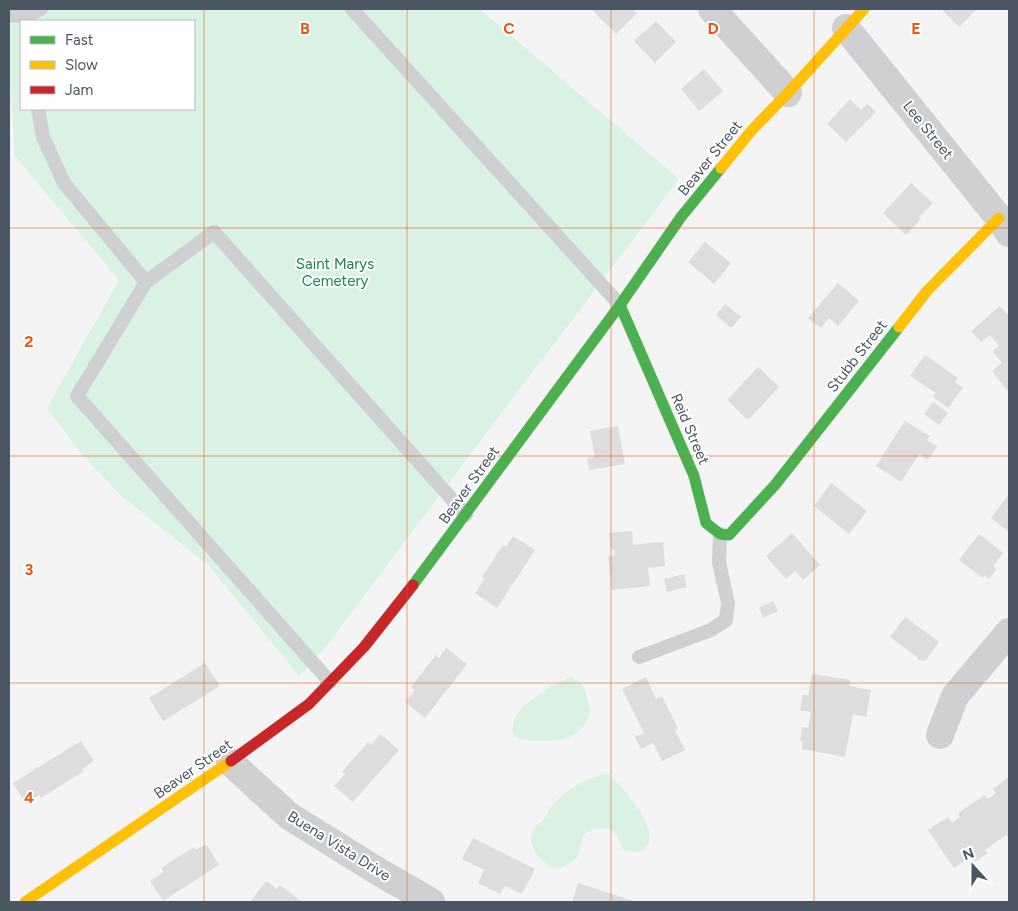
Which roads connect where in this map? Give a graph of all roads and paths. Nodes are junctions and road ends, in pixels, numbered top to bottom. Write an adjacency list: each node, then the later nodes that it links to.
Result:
1 (41, 9): 5 (lane)
2 (352, 9): 11 (lane)
3 (712, 9): 7 (street)
4 (9, 15): 5 (lane)
5 (25, 19)
6 (855, 19): 7 (main road, Beaver Street); 9 (street, Lee Street)
7 (788, 93): 11 (main road, Beaver Street)
8 (38, 110): 10 (lane)
9 (1004, 226): 13 (main road, Stubb Street)
10 (146, 282): 12 (lane); 16 (lane)
11 (620, 305): 12 (main road, Beaver Street); 13 (main road, Reid Street)
12 (466, 515): 16 (main road, Beaver Street)
13 (720, 534): 15 (lane)
14 (1009, 632): 17 (street)
15 (639, 657)
16 (330, 682): 18 (main road, Beaver Street)
17 (940, 735)
18 (230, 762): 19 (main road, Beaver Street); 20 (street, Buena Vista Drive)
19 (25, 902)
20 (431, 902)

